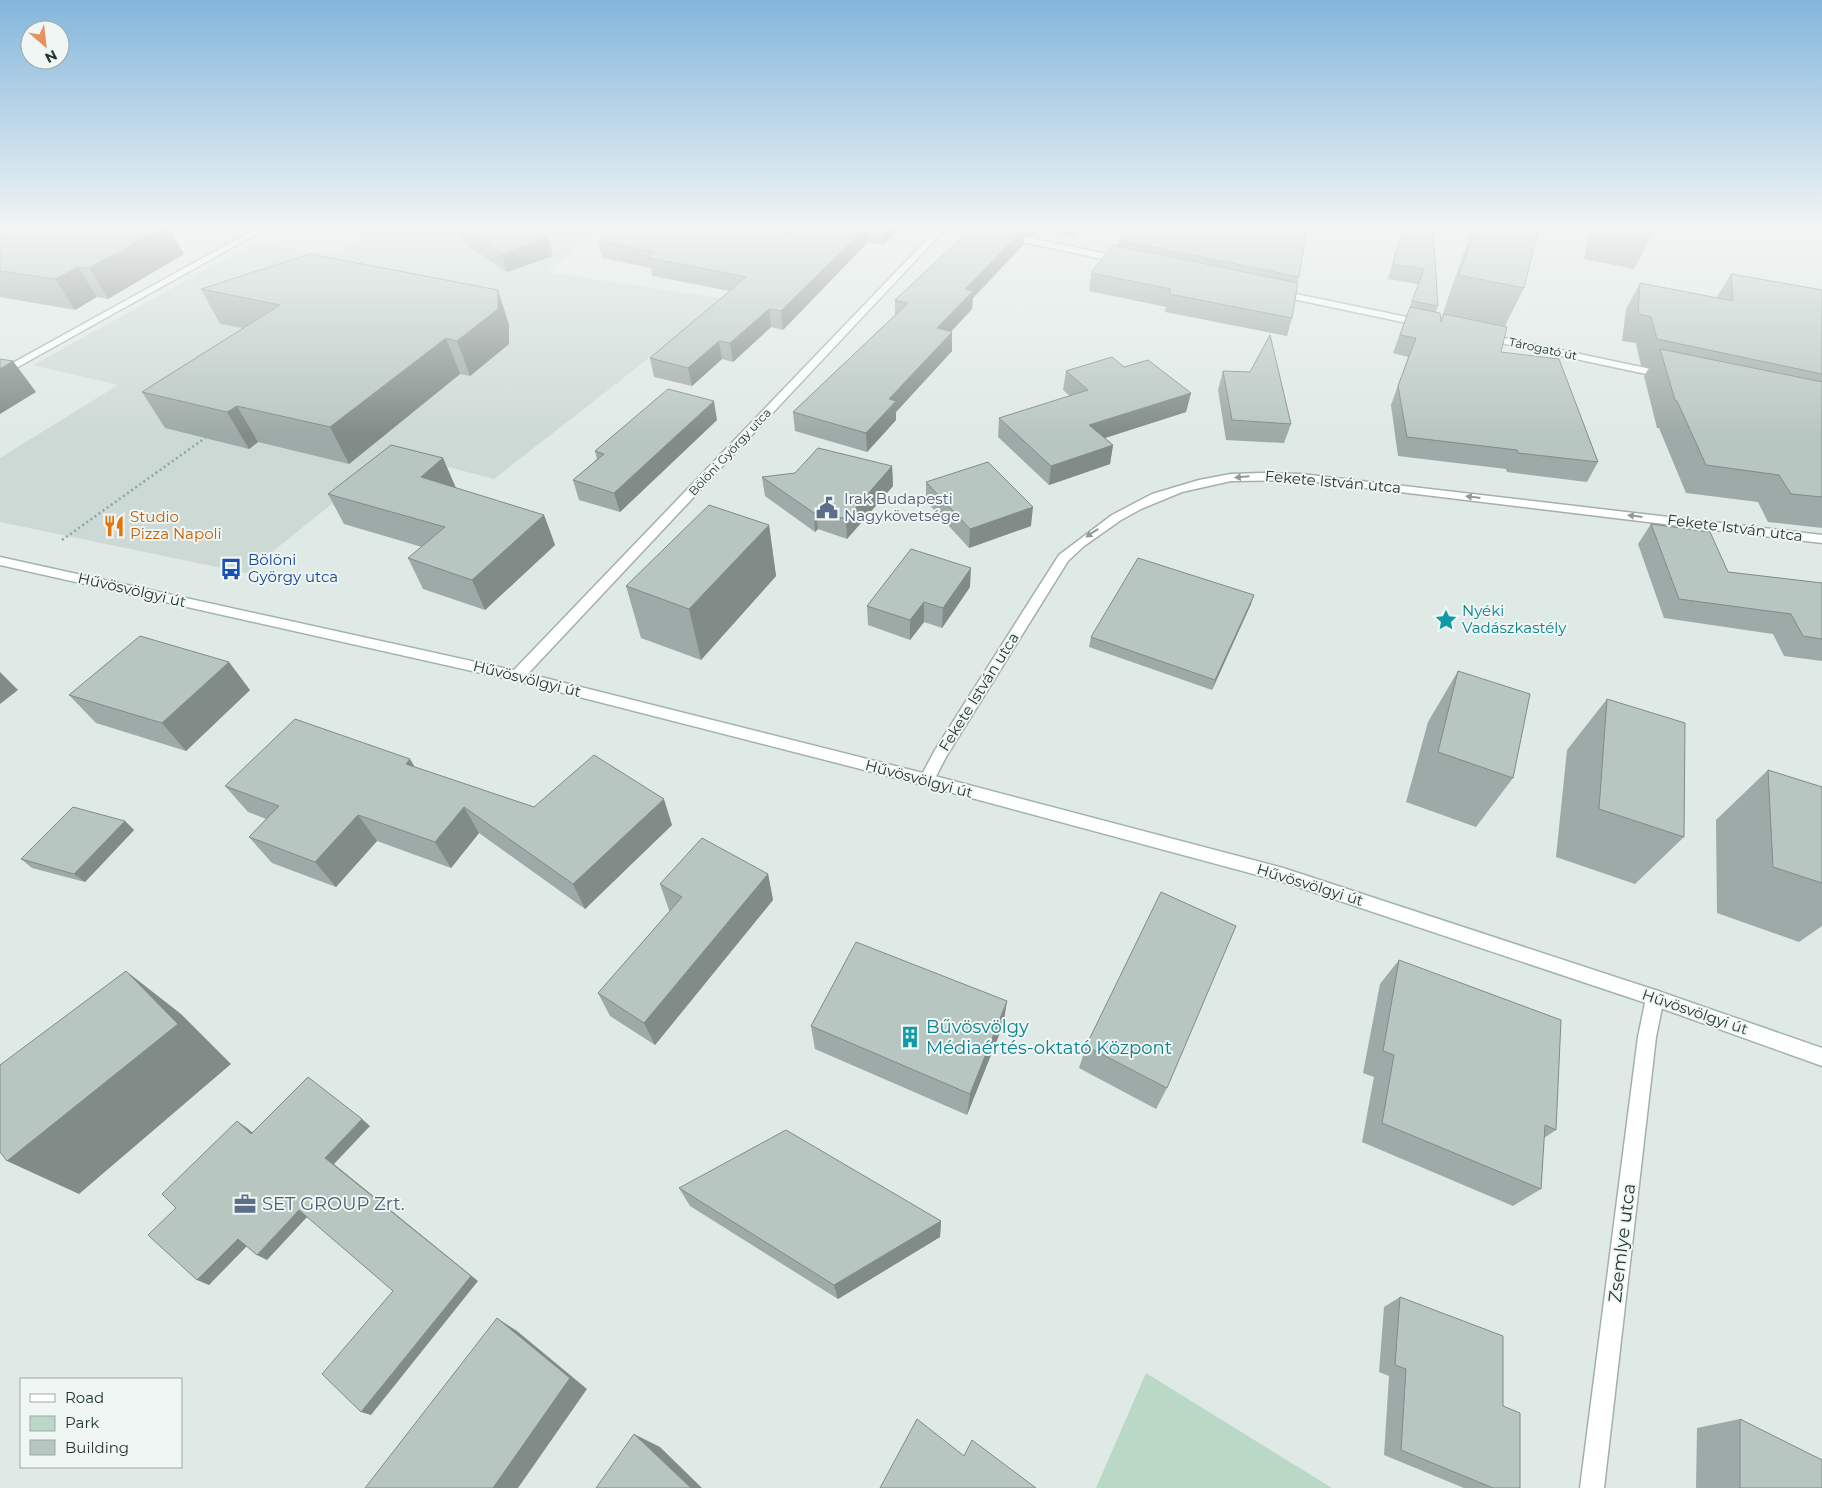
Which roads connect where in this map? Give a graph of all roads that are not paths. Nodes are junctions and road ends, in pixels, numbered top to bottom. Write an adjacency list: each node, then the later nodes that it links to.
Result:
1 (138, 297): 6 (street)
2 (876, 297): 10 (street, Bölöni György utca)
3 (1299, 297): 4 (street)
4 (1433, 326)
5 (1472, 334): 7 (street, Tárogató út)
6 (0, 374)
7 (1674, 377)
8 (1822, 539): 11 (street, Fekete István utca, one-way to 11)
9 (0, 560): 10 (street, Hűvösvölgyi út)
10 (517, 676): 11 (street, Hűvösvölgyi út)
11 (927, 780): 12 (street, Hűvösvölgyi út)
12 (1655, 998): 13 (street, Hűvösvölgyi út); 14 (street, Zsemlye utca)
13 (1822, 1057)
14 (1592, 1488)

